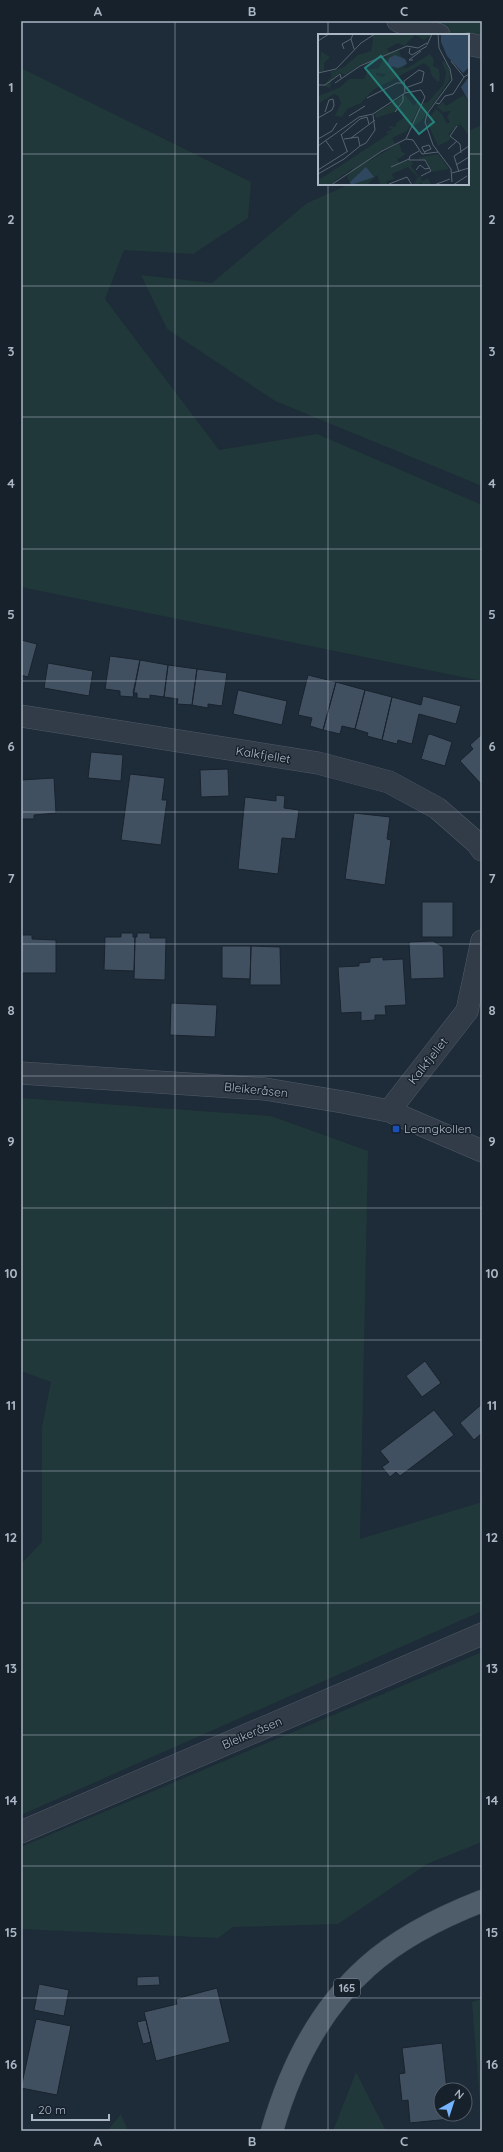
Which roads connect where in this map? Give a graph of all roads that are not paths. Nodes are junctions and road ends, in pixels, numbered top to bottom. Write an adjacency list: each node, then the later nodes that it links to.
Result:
1 (398, 21): 2 (street)
2 (435, 34)
3 (469, 44): 4 (street)
4 (482, 47)
5 (21, 716): 6 (street, Kalkfjellet)
6 (482, 850)
7 (482, 941): 8 (street, Kalkfjellet)
8 (474, 1014): 10 (street, Kalkfjellet)
9 (21, 1073): 10 (street, Bleikeråsen)
10 (389, 1111): 11 (street, Bleikeråsen)
11 (482, 1151)
12 (482, 1634): 13 (street, Bleikeråsen)
13 (21, 1832)
14 (482, 1901): 15 (main road, 165)
15 (272, 2131)

